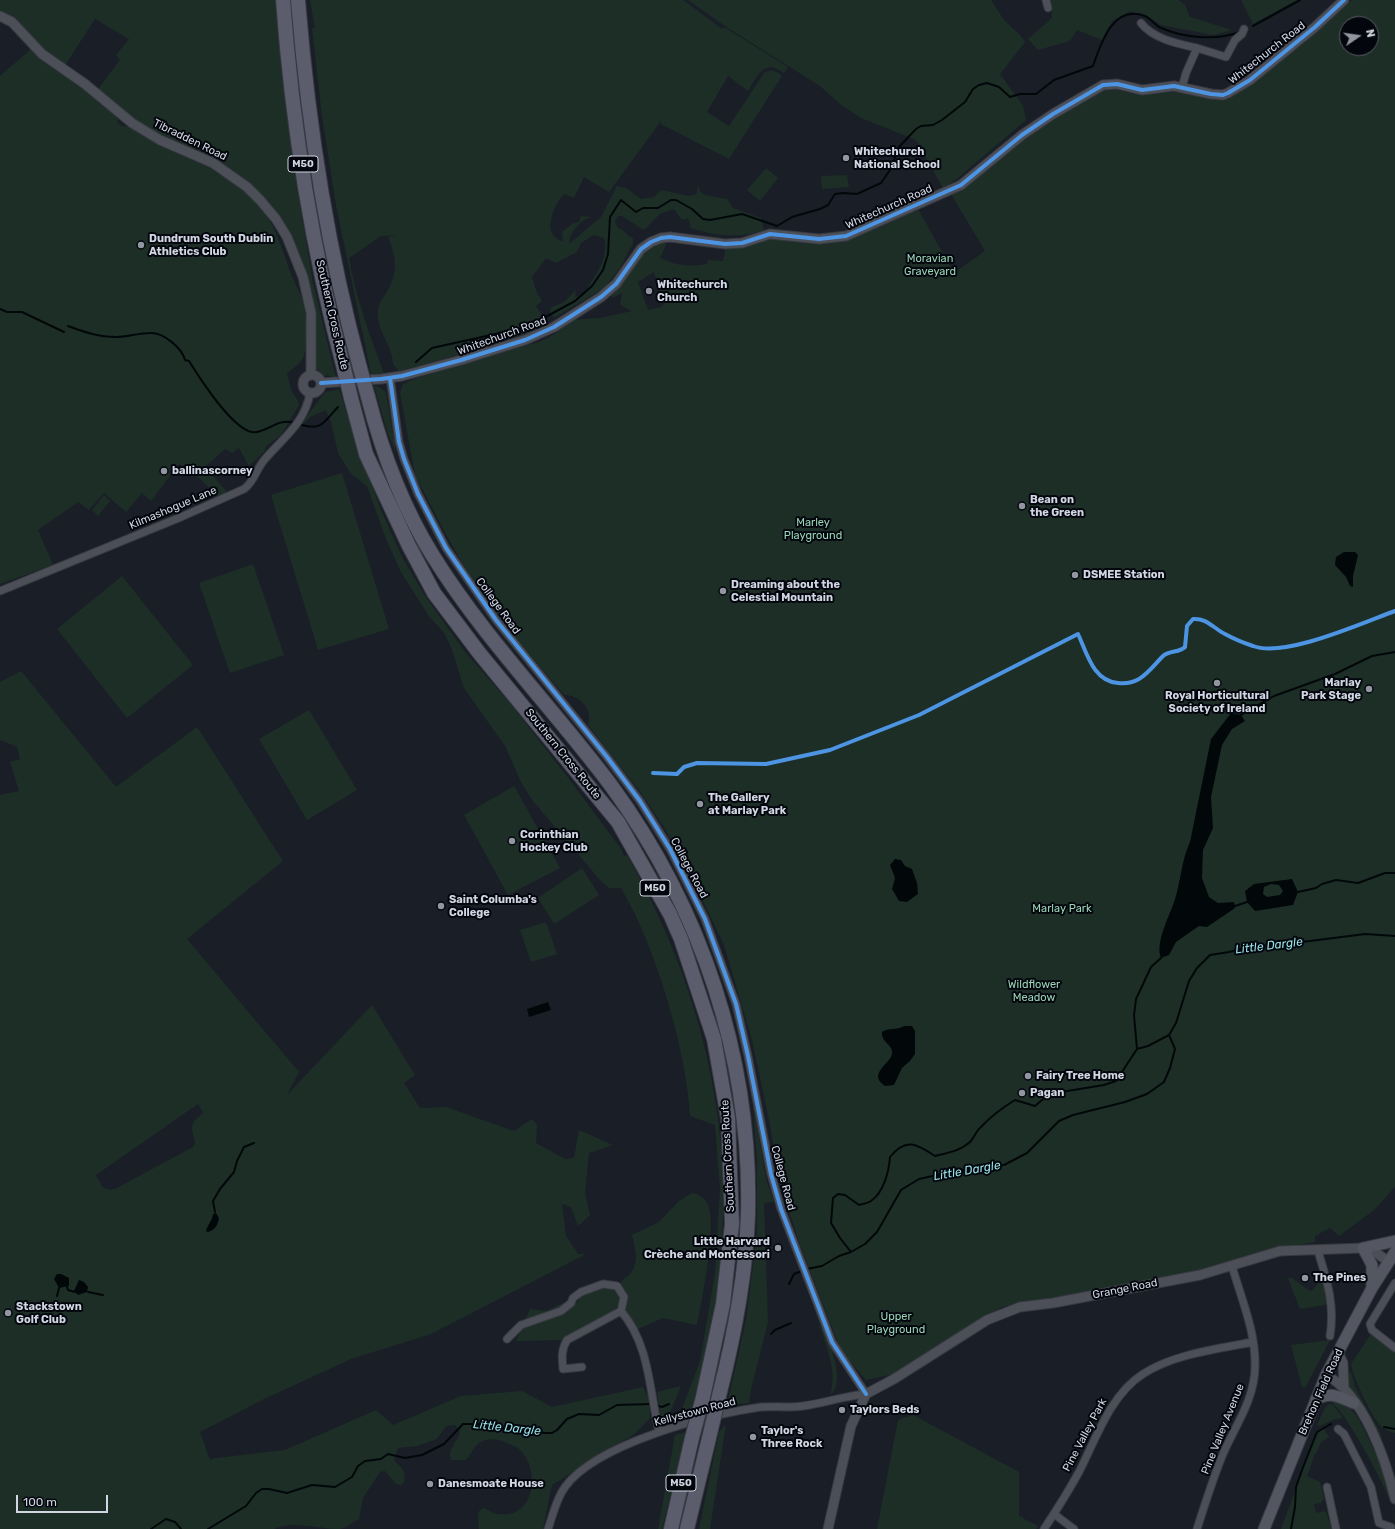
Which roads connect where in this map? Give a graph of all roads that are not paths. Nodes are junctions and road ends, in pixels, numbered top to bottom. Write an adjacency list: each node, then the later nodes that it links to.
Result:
1 (283, 0): 42 (highway, Southern Cross Route / M50, bridge)
2 (298, 0): 43 (highway, Southern Cross Route / M50, bridge)
3 (1046, 0): 5 (street)
4 (1344, 0): 10 (street, Whitechurch Road)
5 (1048, 8)
6 (0, 16): 11 (street, Tibradden Road)
7 (1141, 23): 9 (street)
8 (1244, 30): 9 (street)
9 (1197, 48): 10 (street)
10 (1182, 87): 12 (street, Whitechurch Road)
11 (311, 374): 13 (street); 14 (street)
12 (390, 378): 13 (street, Whitechurch Road); 32 (street, College Road)
13 (321, 383): 14 (street)
14 (310, 393): 15 (street, Kilmashogue Lane)
15 (0, 591)
16 (1395, 1241): 17 (main road)
17 (1363, 1248): 18 (street, Grange Road); 19 (street, Grange Road); 22 (main road)
18 (1318, 1251): 20 (street, Grange Road); 24 (street)
19 (1392, 1257): 22 (main road, Brehon Field Road)
20 (1232, 1266): 26 (street, Pine Valley Avenue); 32 (street, Grange Road)
21 (1395, 1283): 27 (street)
22 (1372, 1288): 28 (main road, Brehon Field Road)
23 (621, 1311): 25 (street); 29 (street); 36 (street)
24 (1330, 1336)
25 (507, 1340)
26 (1253, 1342): 39 (street, Pine Valley Park); 47 (street, Pine Valley Avenue)
27 (1395, 1348)
28 (1338, 1352): 30 (main road, Brehon Field Road); 31 (street)
29 (582, 1367)
30 (1326, 1375): 31 (street); 33 (main road, Brehon Field Road)
31 (1344, 1389): 34 (street)
32 (866, 1394): 36 (street, Kellystown Road); 44 (street)
33 (1316, 1399): 34 (main road); 48 (main road, Brehon Field Road)
34 (1354, 1403): 38 (street)
35 (1338, 1429): 40 (street)
36 (659, 1431): 41 (street, Kellystown Road)
37 (1327, 1487): 49 (street)
38 (1395, 1499)
39 (1054, 1514): 45 (street, Pine Valley Park); 46 (street)
40 (1392, 1527)
41 (548, 1529)
42 (671, 1529)
43 (687, 1529)
44 (828, 1529)
45 (1044, 1529)
46 (1074, 1529)
47 (1197, 1529)
48 (1264, 1529)
49 (1336, 1529)

